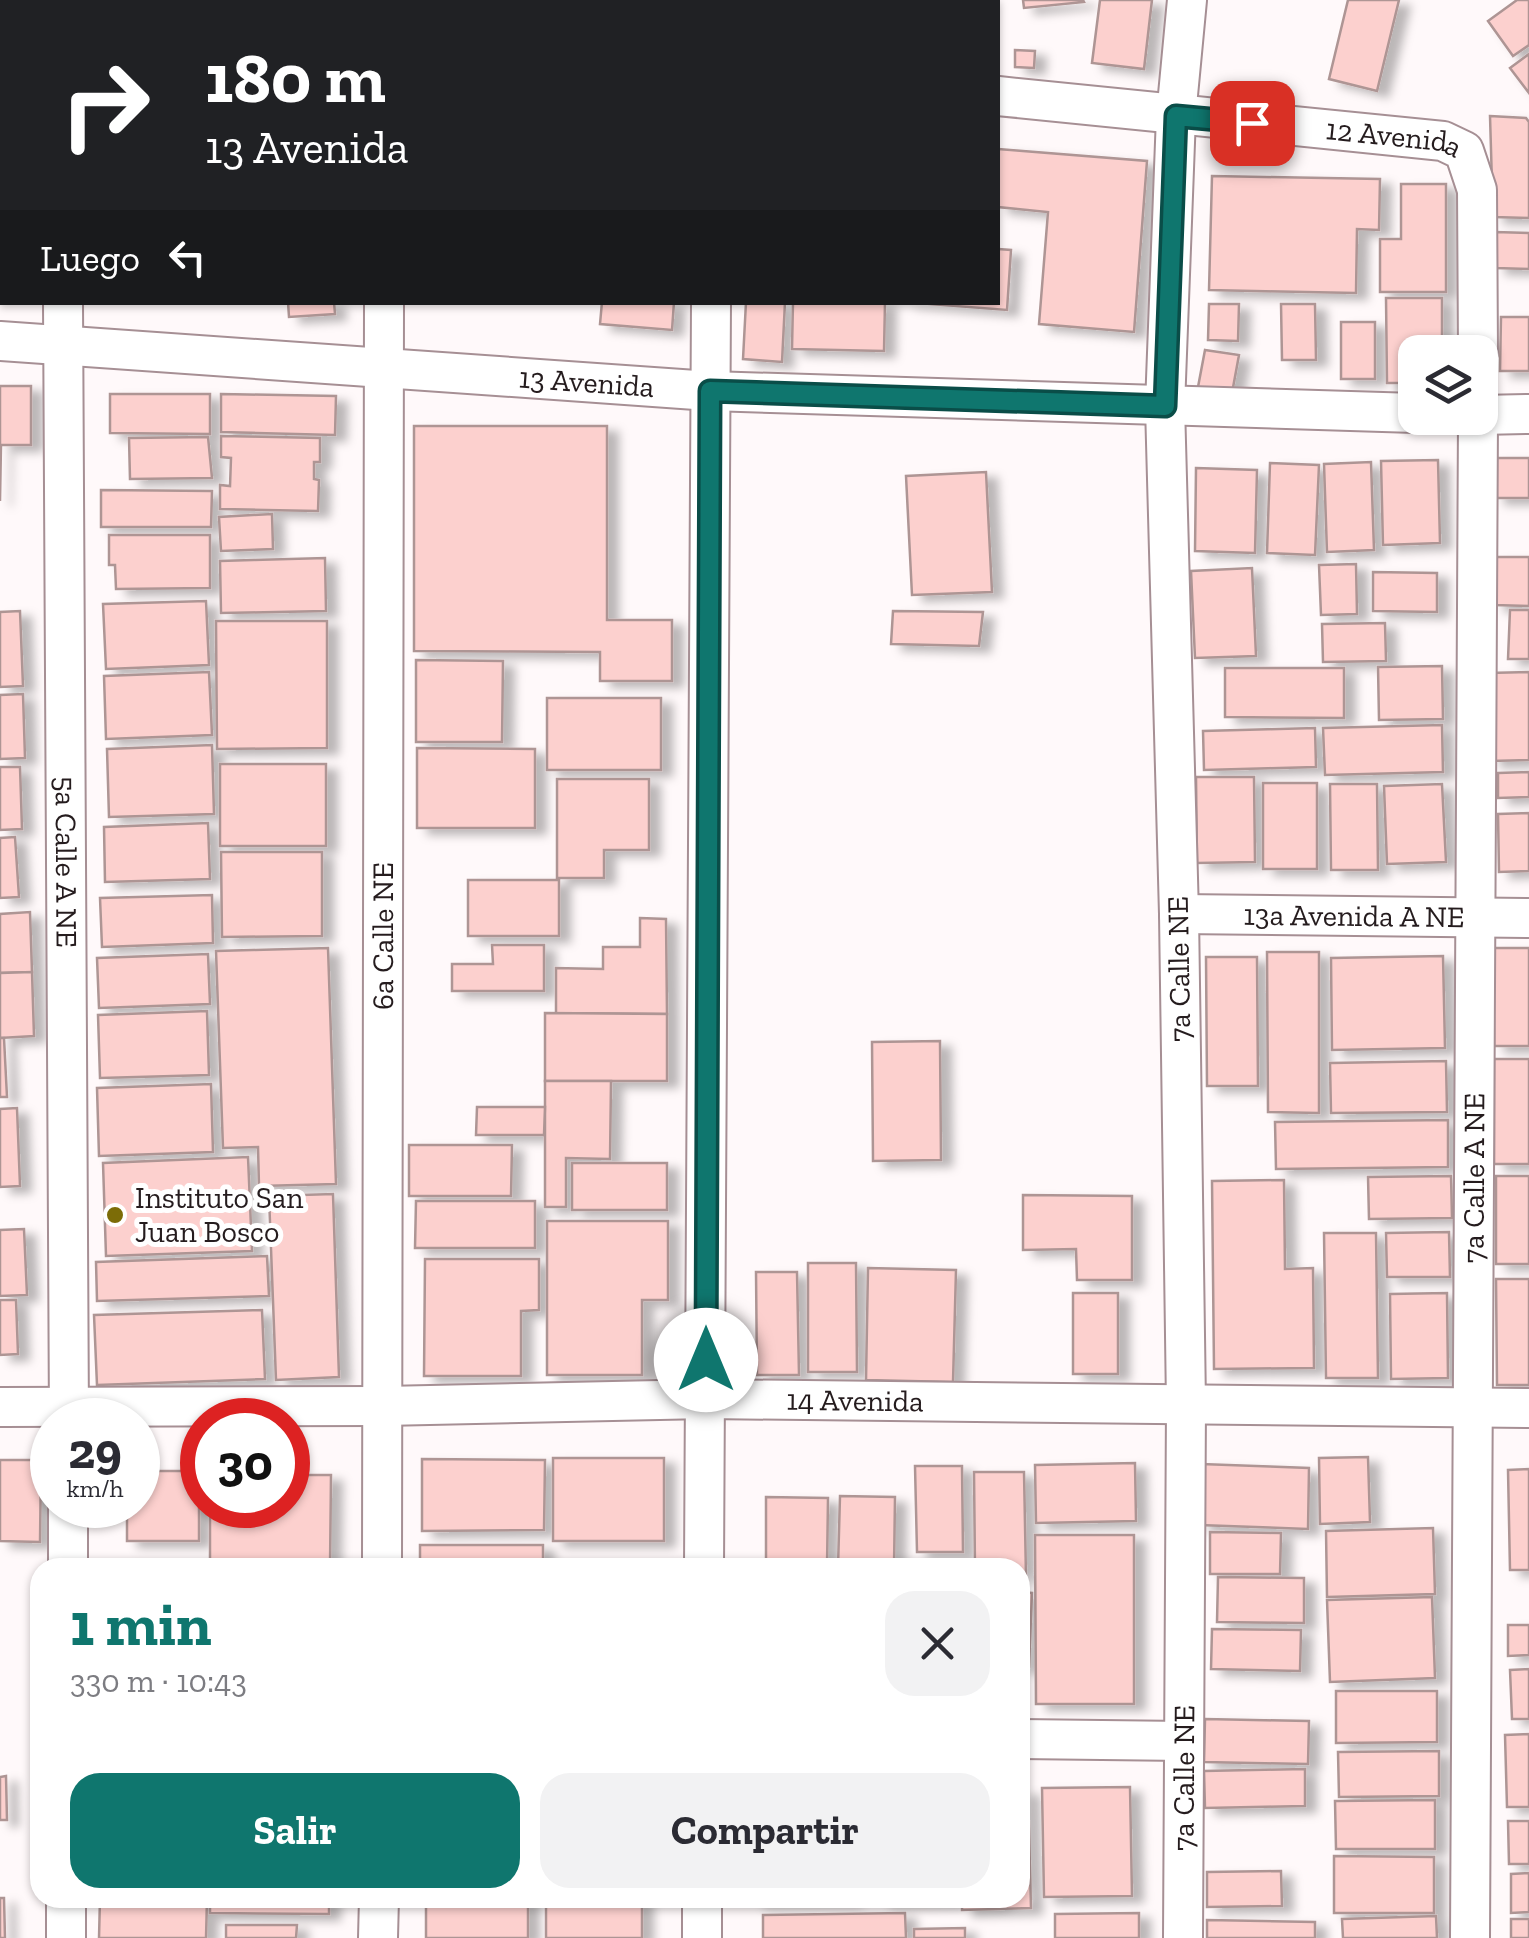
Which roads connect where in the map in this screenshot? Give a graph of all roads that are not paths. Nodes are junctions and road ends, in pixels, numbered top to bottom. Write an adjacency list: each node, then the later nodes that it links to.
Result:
1 (1187, 0): 3 (street, 7a Calle NE)
2 (1000, 96): 3 (street, 12 Avenida)
3 (1176, 116): 7 (street, 12 Avenida); 12 (street, 7a Calle NE)
4 (63, 305): 9 (street, 5a Calle A NE)
5 (384, 305): 10 (street, 6a Calle NE)
6 (711, 305): 11 (street)
7 (1478, 335)
8 (0, 341): 9 (street, 13 Avenida)
9 (62, 345): 10 (street, 13 Avenida); 20 (street, 5a Calle A NE)
10 (383, 369): 11 (street, 13 Avenida); 23 (street, 6a Calle NE)
11 (710, 391): 12 (street, 13 Avenida); 21 (street)
12 (1165, 406): 13 (street, 13 Avenida); 17 (street, 7a Calle NE)
13 (1398, 413)
14 (1529, 414): 15 (street)
15 (1498, 415)
16 (1479, 435): 19 (street, 7a Calle A NE)
17 (1179, 914): 19 (street, 13a Avenida A NE); 22 (street, 7a Calle NE)
18 (1529, 918): 19 (street, 13a Avenida A NE)
19 (1475, 919): 25 (street, 7a Calle A NE)
20 (68, 1398)
21 (706, 1399): 22 (street, 14 Avenida); 23 (street, 14 Avenida); 32 (street)
22 (1186, 1404): 25 (street, 14 Avenida); 34 (street, 7a Calle NE)
23 (384, 1406): 28 (street, 14 Avenida); 31 (street, 6a Calle NE)
24 (0, 1407): 27 (street, 14 Avenida)
25 (1474, 1408): 26 (street, 14 Avenida); 42 (street, 7a Calle A NE)
26 (1529, 1408)
27 (30, 1410)
28 (160, 1411)
29 (68, 1528): 30 (street)
30 (68, 1558)
31 (382, 1558)
32 (704, 1558)
33 (1030, 1739): 34 (street)
34 (1184, 1741): 41 (street, 7a Calle NE)
35 (66, 1908): 38 (street)
36 (378, 1908): 39 (street)
37 (702, 1908): 40 (street)
38 (66, 1938)
39 (378, 1938)
40 (702, 1938)
41 (1182, 1938)
42 (1470, 1938)

